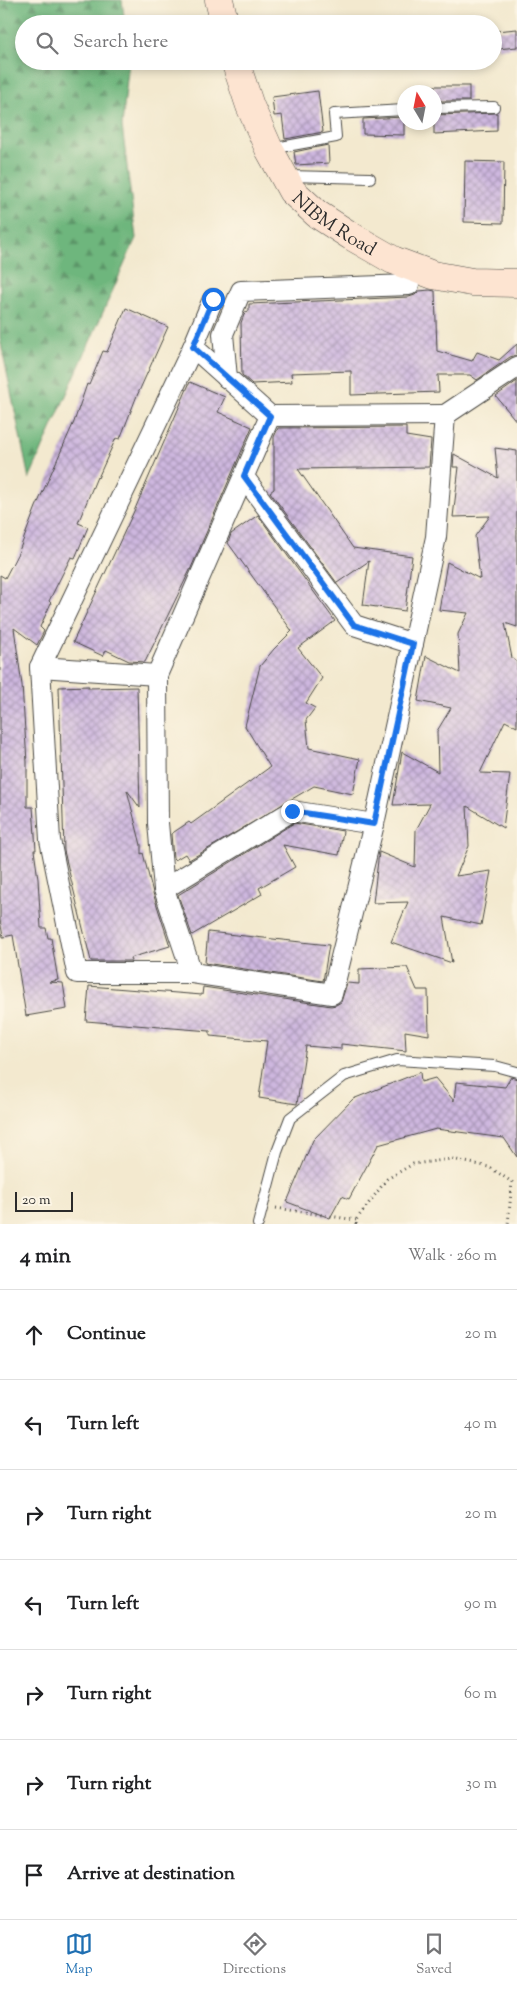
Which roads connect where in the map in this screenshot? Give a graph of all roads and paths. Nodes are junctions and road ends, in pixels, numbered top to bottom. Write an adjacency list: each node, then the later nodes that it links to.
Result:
1 (219, 0): 2 (main road)
2 (223, 15)
3 (238, 70): 7 (main road, NIBM Road)
4 (494, 107): 5 (lane)
5 (442, 108)
6 (397, 110): 7 (lane)
7 (270, 149): 8 (main road, NIBM Road)
8 (284, 176): 9 (lane); 10 (main road, NIBM Road)
9 (370, 178)
10 (517, 283)
11 (408, 286): 15 (street)
12 (213, 299): 13 (street)
13 (193, 347): 15 (street); 20 (street)
14 (517, 368): 16 (street)
15 (227, 378): 17 (street)
16 (445, 415): 17 (street); 19 (street)
17 (270, 416): 18 (street)
18 (244, 476): 19 (street); 21 (street)
19 (413, 644): 22 (street)
20 (40, 667): 21 (street); 24 (street)
21 (157, 675): 23 (street)
22 (374, 824): 23 (street); 24 (street)
23 (164, 889): 24 (street)
24 (192, 973)
25 (517, 1072): 26 (lane)
26 (263, 1206): 27 (path); 28 (lane)
27 (356, 1222): 29 (path)
28 (258, 1224)
29 (508, 1224)

